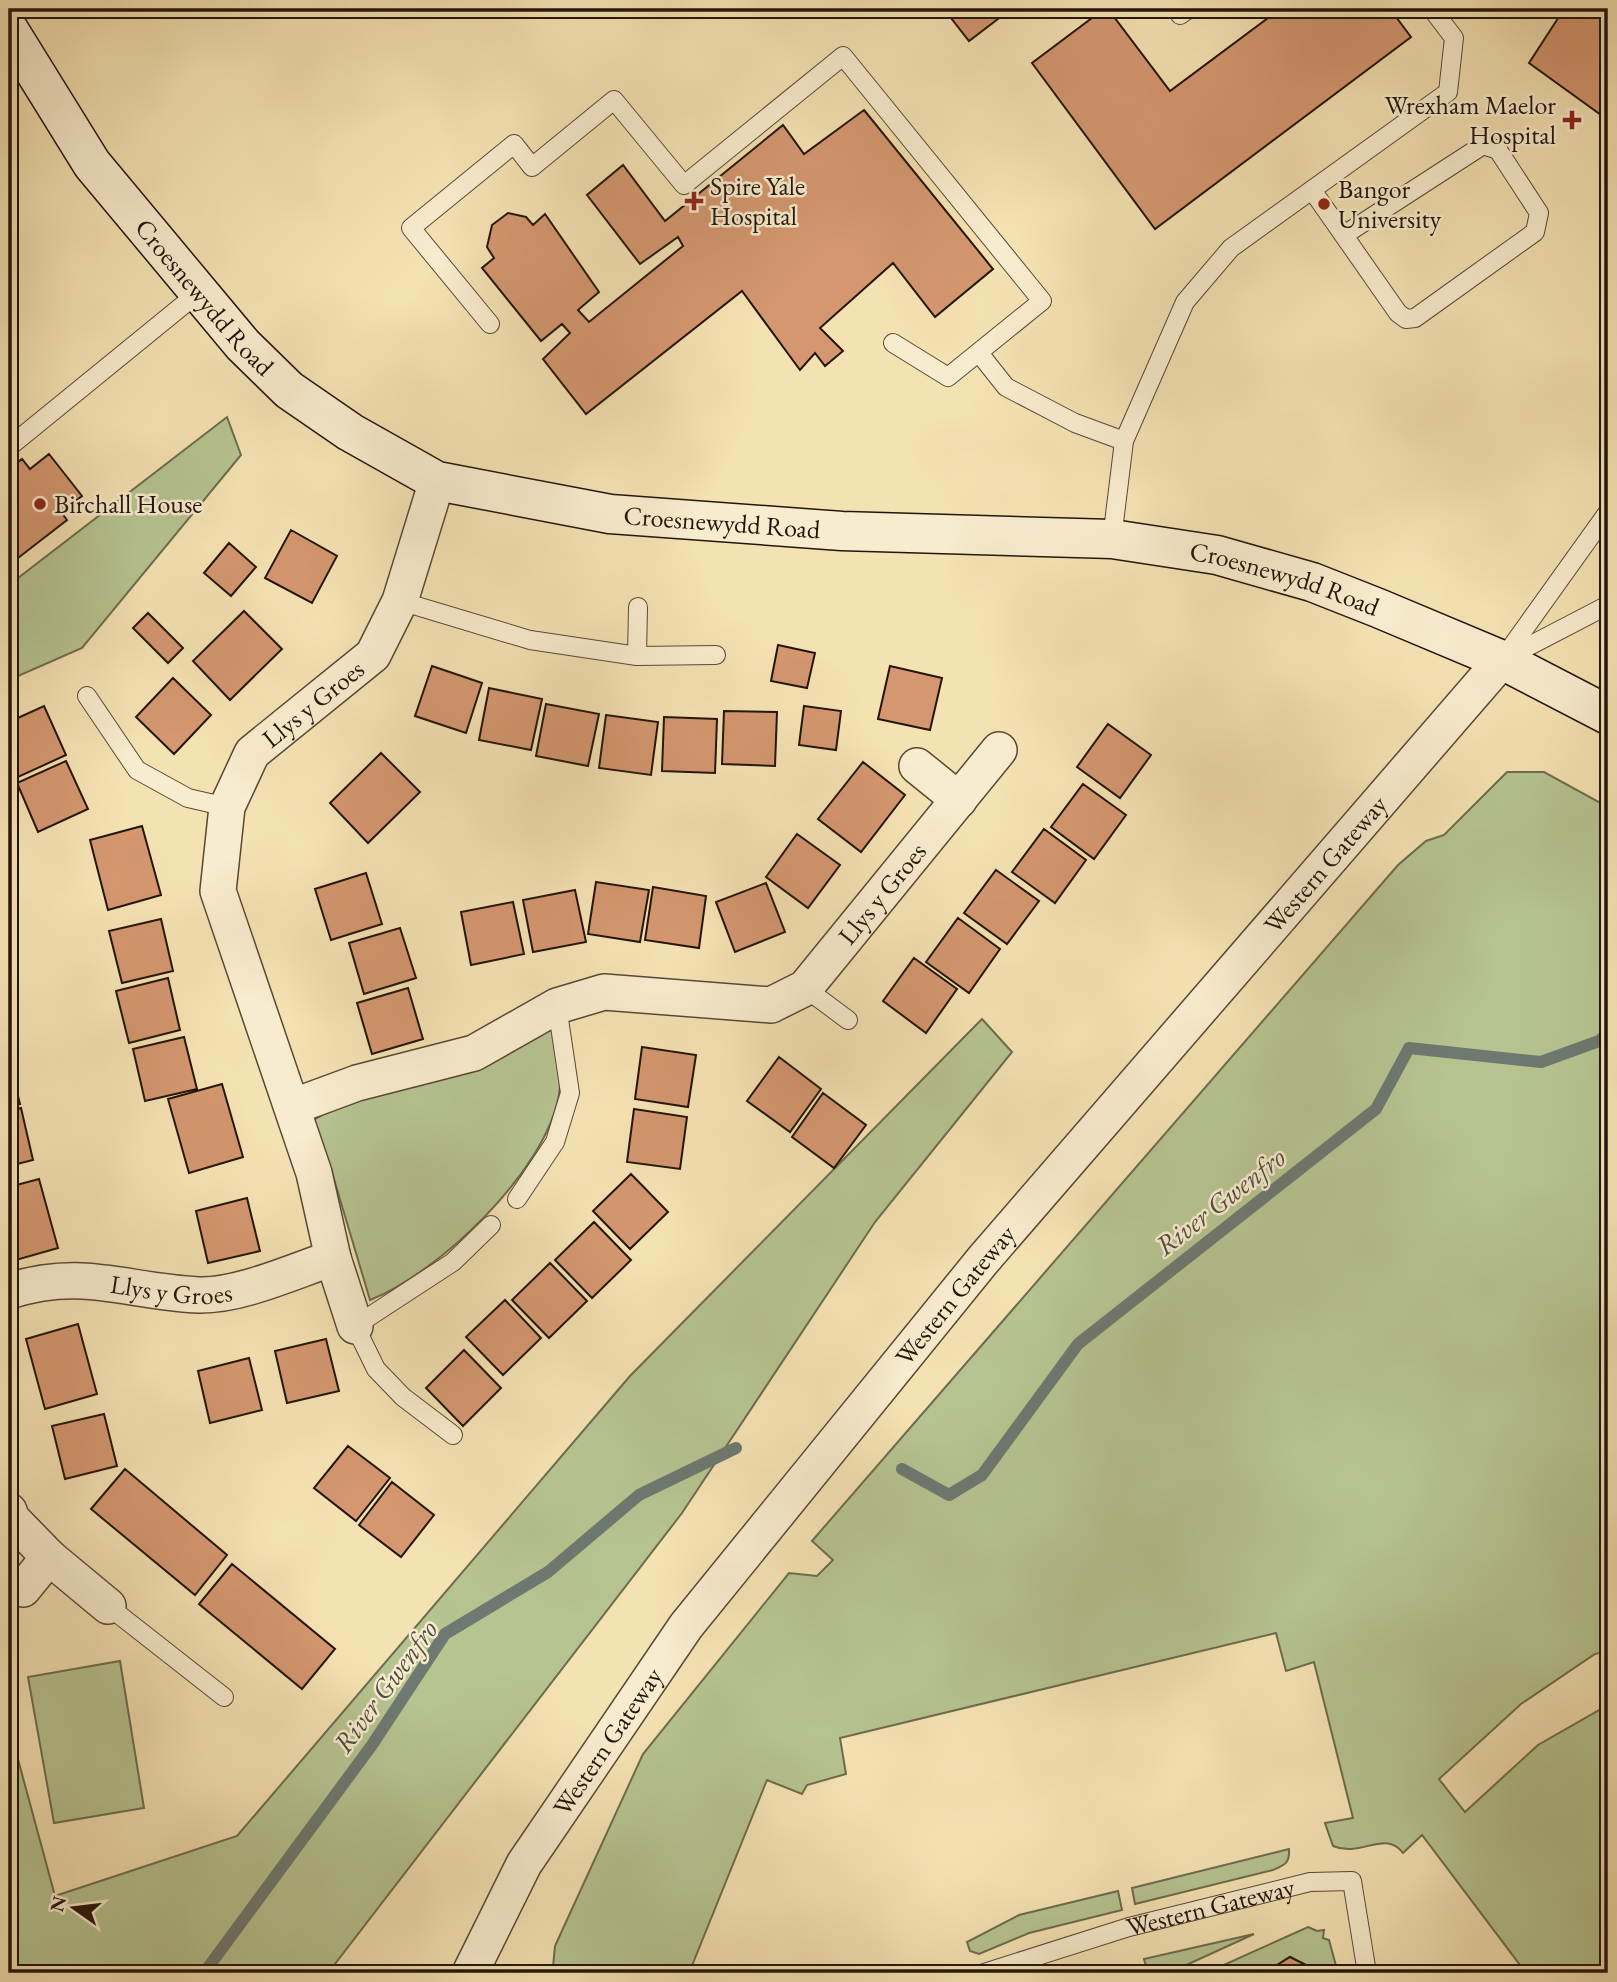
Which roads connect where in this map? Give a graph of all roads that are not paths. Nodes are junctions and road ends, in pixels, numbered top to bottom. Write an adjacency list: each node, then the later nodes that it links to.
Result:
1 (1432, 9): 3 (lane)
2 (9, 30): 5 (street, Croesnewydd Road)
3 (1312, 190): 4 (lane); 9 (lane)
4 (1343, 235): 4 (lane)
5 (198, 293): 10 (lane); 11 (street, Croesnewydd Road)
6 (490, 324): 8 (lane)
7 (892, 343): 8 (lane)
8 (979, 353): 9 (lane)
9 (1124, 441): 13 (lane)
10 (9, 447)
11 (437, 481): 13 (street, Croesnewydd Road); 14 (street, Llys y Groes)
12 (1608, 512): 19 (lane)
13 (1112, 540): 19 (street, Croesnewydd Road)
14 (400, 601): 18 (lane); 25 (street, Llys y Groes)
15 (1608, 605): 19 (lane)
16 (638, 607): 18 (lane)
17 (716, 655): 18 (lane)
18 (637, 656)
19 (1502, 660): 21 (street, Croesnewydd Road); 41 (street, Western Gateway)
20 (87, 696): 25 (lane)
21 (1608, 716)
22 (999, 750): 24 (street, Llys y Groes)
23 (917, 766): 24 (street)
24 (960, 800): 26 (street, Llys y Groes)
25 (227, 807): 29 (street, Llys y Groes)
26 (805, 988): 27 (street, Llys y Groes); 28 (lane)
27 (558, 1006): 29 (street, Llys y Groes); 30 (lane)
28 (848, 1020)
29 (292, 1107): 32 (street, Llys y Groes)
30 (517, 1199)
31 (491, 1225): 34 (lane)
32 (333, 1258): 33 (street, Llys y Groes); 34 (street, Llys y Groes)
33 (9, 1291)
34 (355, 1326): 35 (lane, Llys y Groes)
35 (453, 1435)
36 (9, 1511): 37 (street)
37 (49, 1557): 38 (street); 39 (street)
38 (23, 1589)
39 (108, 1606): 40 (lane)
40 (224, 1697)
41 (470, 1973)
42 (984, 1973): 43 (lane, Western Gateway)
43 (1367, 1973)

